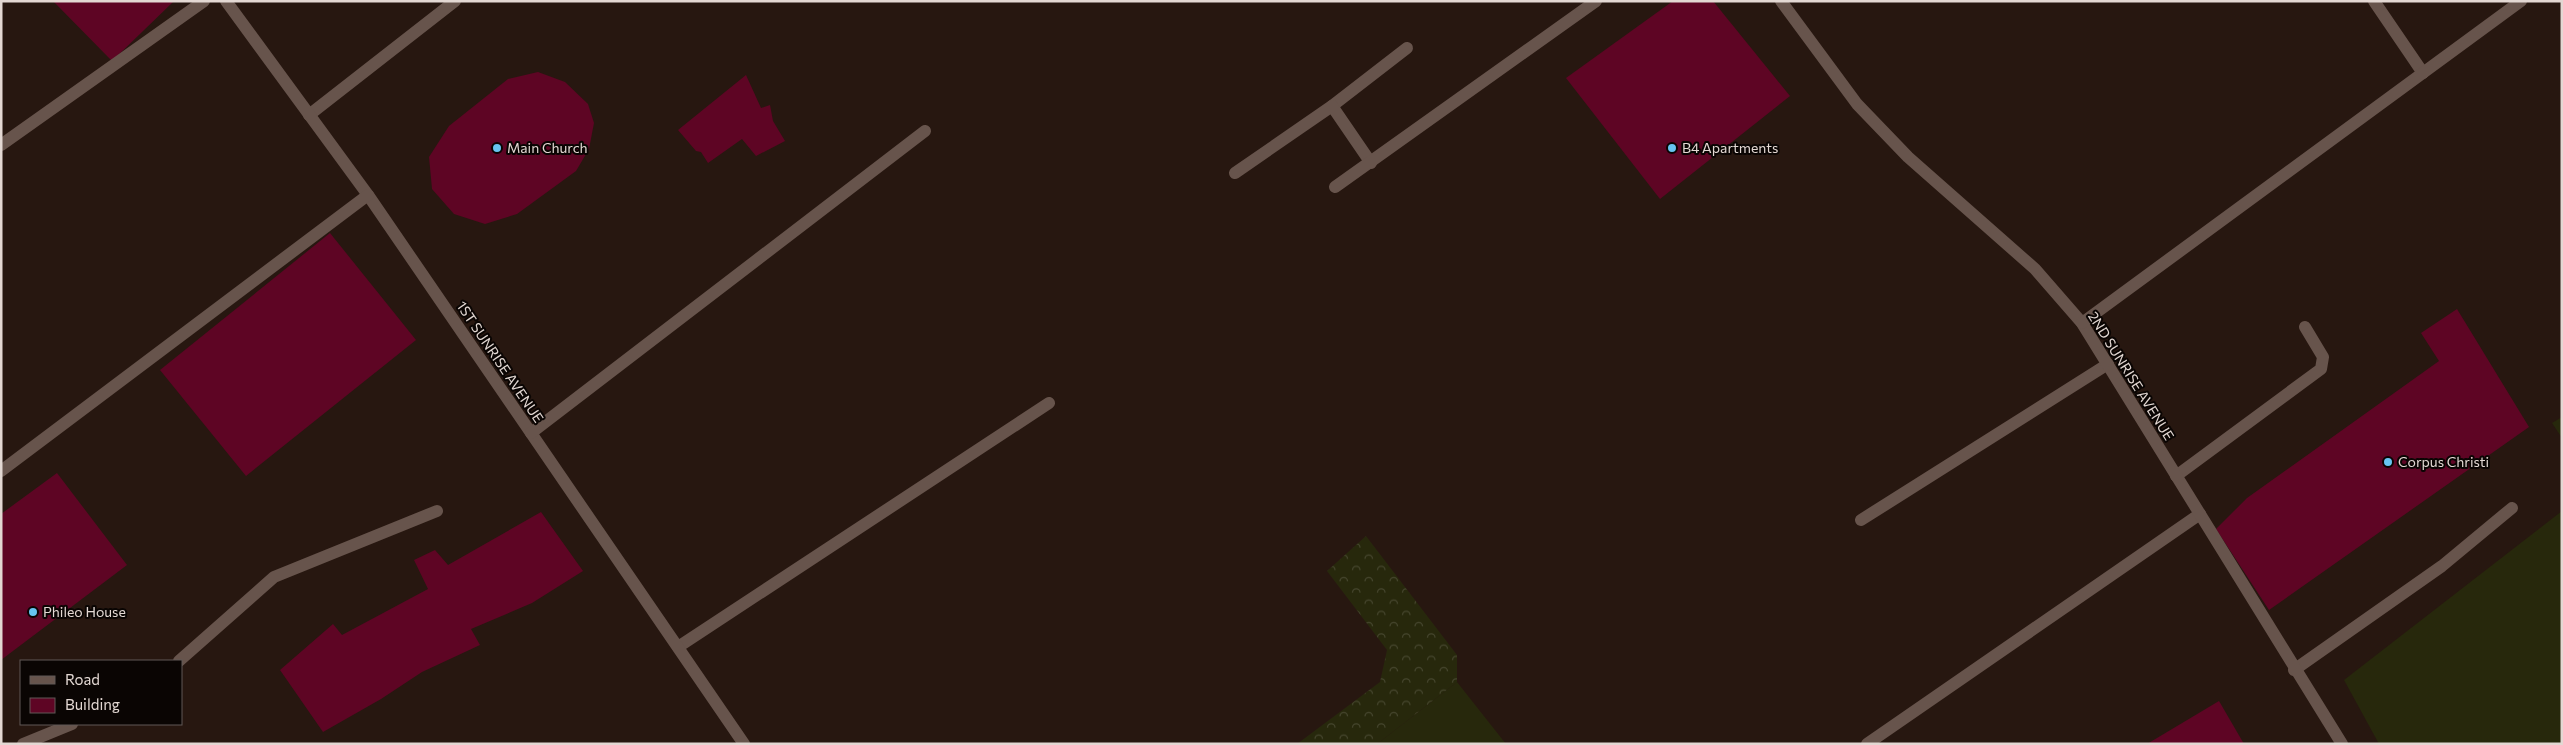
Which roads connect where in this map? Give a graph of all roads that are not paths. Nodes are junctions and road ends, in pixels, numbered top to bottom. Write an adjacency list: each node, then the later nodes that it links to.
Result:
1 (204, 1): 13 (street)
2 (226, 1): 11 (street, 1ST SUNRISE AVENUE)
3 (455, 1): 11 (street)
4 (1596, 1): 14 (street)
5 (1782, 1): 18 (street, 2ND SUNRISE AVENUE)
6 (2374, 1): 9 (street)
7 (2521, 1): 9 (street)
8 (1406, 48): 10 (street)
9 (2423, 73): 18 (street)
10 (1332, 106): 14 (street); 15 (street)
11 (309, 115): 17 (street, 1ST SUNRISE AVENUE)
12 (925, 131): 22 (street)
13 (1, 145)
14 (1370, 163): 16 (street)
15 (1235, 173)
16 (1335, 188)
17 (368, 195): 22 (street, 1ST SUNRISE AVENUE); 23 (street)
18 (2082, 323): 20 (street, 2ND SUNRISE AVENUE)
19 (2305, 328): 24 (street)
20 (2108, 364): 24 (street, 2ND SUNRISE AVENUE); 28 (street)
21 (1049, 403): 29 (street)
22 (531, 433): 29 (street, 1ST SUNRISE AVENUE)
23 (1, 471)
24 (2176, 476): 27 (street, 2ND SUNRISE AVENUE)
25 (2512, 508): 31 (street)
26 (436, 511): 30 (street)
27 (2200, 514): 31 (street, 2ND SUNRISE AVENUE); 35 (street)
28 (1861, 520)
29 (678, 647): 34 (street, 1ST SUNRISE AVENUE)
30 (180, 660)
31 (2294, 670): 36 (street, 2ND SUNRISE AVENUE)
32 (70, 725): 33 (street)
33 (23, 744)
34 (744, 744)
35 (1867, 744)
36 (2342, 744)

